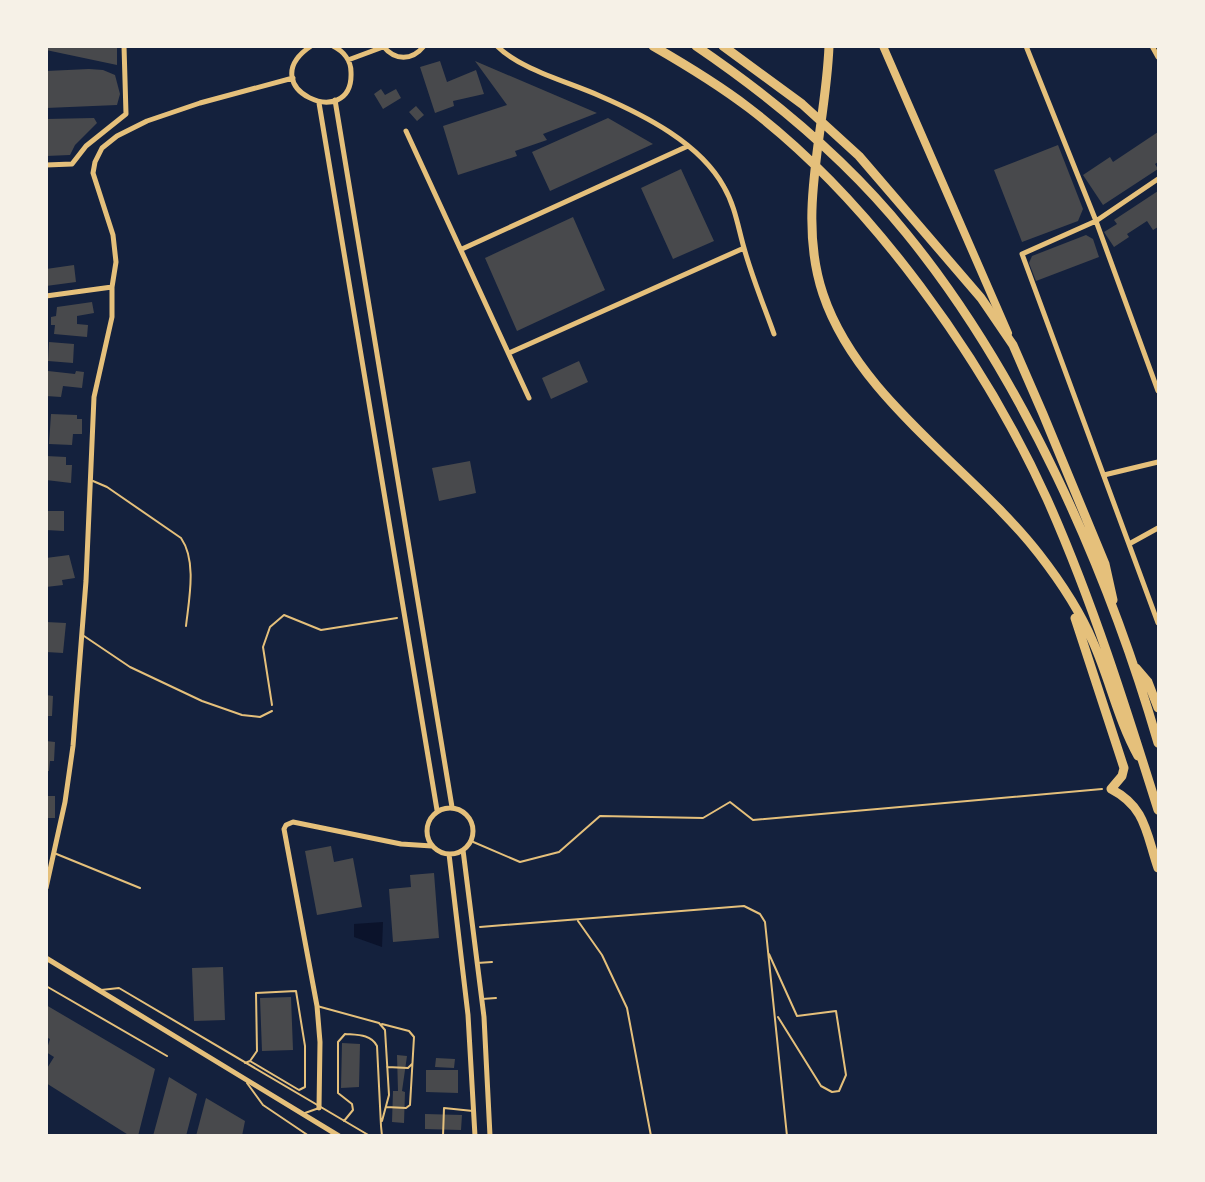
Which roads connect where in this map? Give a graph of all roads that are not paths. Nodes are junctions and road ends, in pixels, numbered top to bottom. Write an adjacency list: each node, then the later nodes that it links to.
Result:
1 (124, 46): 21 (street)
2 (310, 46): 16 (street)
3 (333, 46): 15 (street)
4 (497, 46): 20 (street)
5 (653, 46): 47 (highway)
6 (696, 46): 41 (highway)
7 (723, 46): 29 (highway)
8 (829, 46): 38 (highway)
9 (883, 46): 29 (main road)
10 (1026, 46): 23 (street)
11 (1152, 46): 14 (street)
12 (383, 47): 13 (street); 15 (street)
13 (425, 48)
14 (1158, 57)
15 (348, 60): 17 (street)
16 (293, 78): 18 (street); 26 (street)
17 (335, 100): 18 (street); 48 (street)
18 (319, 103): 49 (street)
19 (406, 131): 25 (street)
20 (688, 146): 24 (street); 25 (street)
21 (46, 165)
22 (1158, 179): 23 (street)
23 (1096, 221): 31 (street); 34 (street)
24 (744, 248): 28 (street); 30 (street)
25 (462, 249): 30 (street)
26 (112, 287): 27 (street); 35 (street)
27 (46, 296)
28 (774, 334)
29 (1013, 345): 41 (highway)
30 (509, 353): 32 (street)
31 (1158, 391)
32 (529, 398)
33 (1158, 462): 34 (street)
34 (1104, 475): 37 (street)
35 (90, 480): 40 (lane); 42 (street)
36 (1158, 528): 37 (street)
37 (1129, 544): 39 (street)
38 (1067, 595): 47 (highway); 55 (highway)
39 (1158, 623)
40 (186, 626)
41 (1119, 626): 43 (highway)
42 (81, 635): 45 (lane); 53 (street)
43 (1131, 662): 44 (highway); 46 (highway)
44 (1158, 708)
45 (272, 711)
46 (1158, 743)
47 (1146, 772): 50 (highway)
48 (452, 807): 49 (street); 52 (street)
49 (438, 810): 51 (street)
50 (1158, 810)
51 (432, 846): 54 (street); 65 (street)
52 (463, 850): 54 (street); 60 (street)
53 (54, 854): 56 (street); 57 (lane)
54 (449, 854): 75 (street)
55 (1158, 868)
56 (46, 888)
57 (140, 888)
58 (47, 960): 62 (street)
59 (492, 962): 60 (lane)
60 (477, 963): 64 (street)
61 (46, 986): 67 (lane)
62 (99, 990): 70 (lane); 72 (street)
63 (496, 998): 64 (lane)
64 (482, 999): 85 (street)
65 (317, 1006): 66 (lane); 74 (street)
66 (379, 1023): 69 (lane); 71 (lane)
67 (166, 1056)
68 (250, 1061): 68 (lane); 70 (lane)
69 (412, 1062): 71 (lane); 73 (lane)
70 (245, 1063): 74 (lane)
71 (387, 1067): 73 (lane)
72 (242, 1076): 76 (street); 80 (lane)
73 (386, 1107): 78 (lane)
74 (319, 1108): 76 (lane); 77 (lane)
75 (474, 1112): 83 (lane); 84 (street)
76 (303, 1113): 79 (street)
77 (344, 1121): 78 (lane); 81 (lane)
78 (381, 1126): 82 (lane)
79 (339, 1135)
80 (309, 1136)
81 (370, 1136)
82 (382, 1136)
83 (443, 1136)
84 (475, 1136)
85 (490, 1136)

